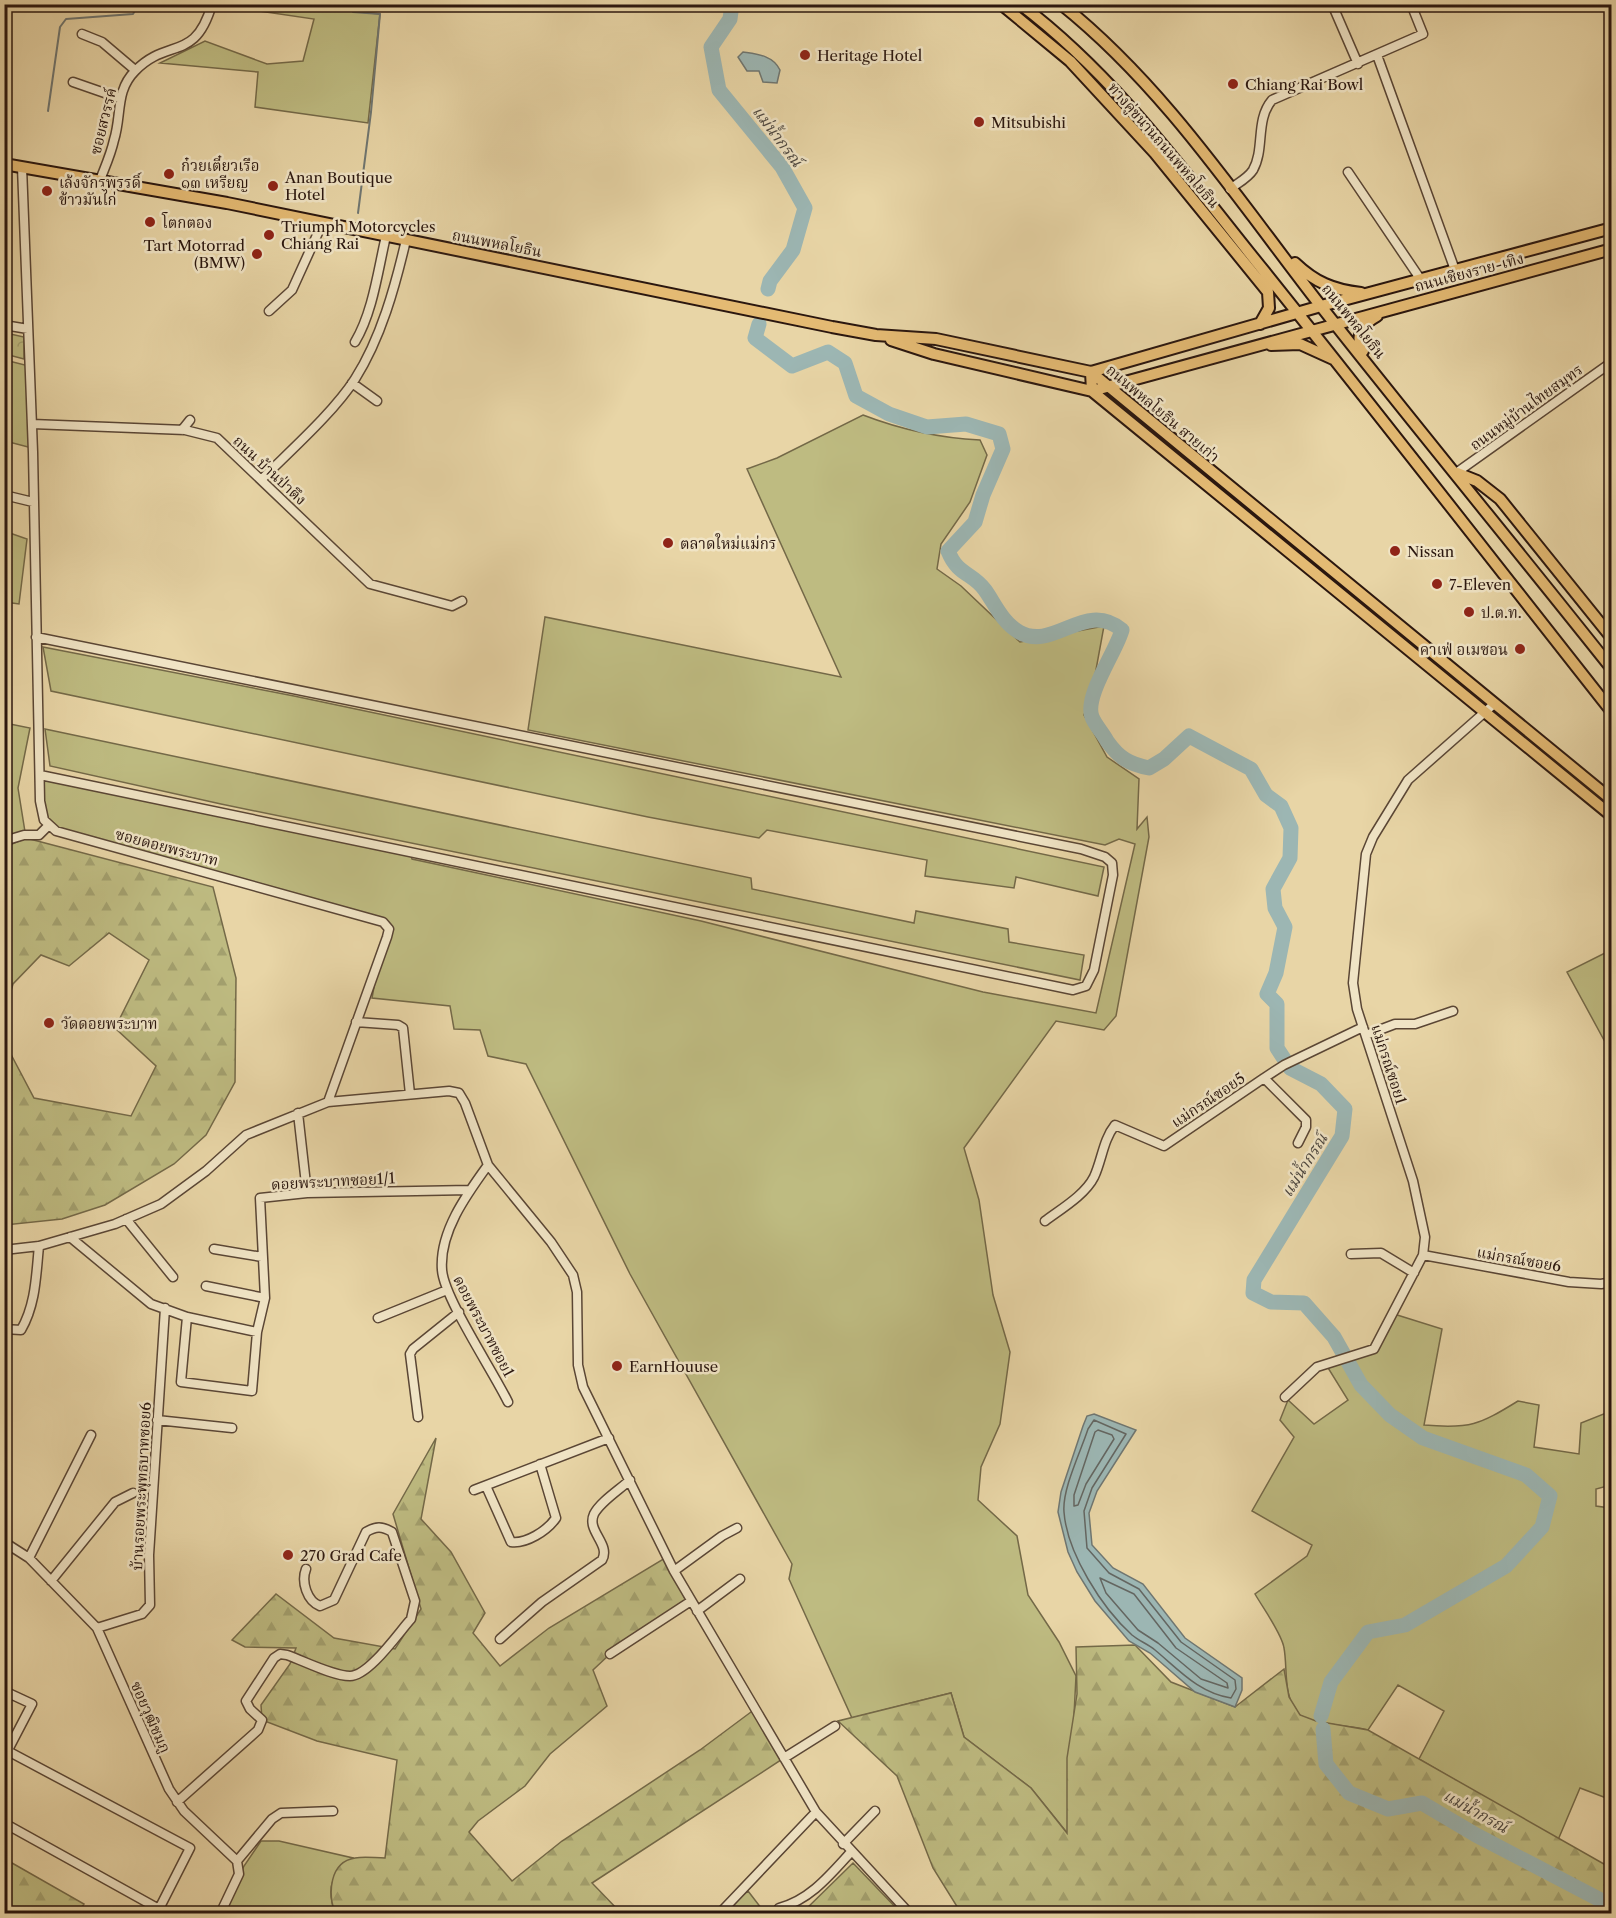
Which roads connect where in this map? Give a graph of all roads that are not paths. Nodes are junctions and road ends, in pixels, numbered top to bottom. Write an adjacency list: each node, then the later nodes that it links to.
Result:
1 (213, 4): 10 (street, ซอยสวรรค์)
2 (1001, 4): 13 (main road, ทางคู่ขนานถนนพหลโยธิน)
3 (1020, 4): 17 (main road)
4 (1060, 4): 19 (main road, ถนนพหลโยธิน)
5 (1332, 4): 9 (street)
6 (1411, 4): 8 (street)
7 (82, 34): 10 (street)
8 (1377, 55): 9 (street); 26 (street)
9 (1358, 64): 19 (street)
10 (135, 70): 12 (street, ซอยสวรรค์)
11 (73, 82): 12 (street)
12 (119, 98): 18 (street, ซอยสวรรค์)
13 (1155, 153): 17 (main road); 33 (main road, ทางคู่ขนานถนนพหลโยธิน)
14 (4, 164): 15 (main road, ถนนพหลโยธิน)
15 (22, 167): 18 (main road, ถนนพหลโยธิน); 36 (street)
16 (1348, 172): 27 (street)
17 (1185, 173): 32 (main road)
18 (100, 180): 20 (main road, ถนนพหลโยธิน)
19 (1230, 189): 24 (main road, ถนนพหลโยธิน)
20 (322, 224): 22 (main road, ถนนพหลโยธิน); 31 (street)
21 (1611, 228): 26 (main road, ถนนพหลโยธิน)
22 (386, 236): 23 (main road, ถนนพหลโยธิน); 39 (street)
23 (406, 240): 38 (main road, ถนนพหลโยธิน); 46 (street)
24 (1273, 243): 28 (main road); 29 (main road, ถนนพหลโยธิน)
25 (1611, 249): 30 (main road, ถนนเชียงราย-เทิง)
26 (1455, 270): 27 (main road, ถนนพหลโยธิน)
27 (1421, 280): 28 (main road, ถนนพหลโยธิน)
28 (1370, 294): 29 (main road, ถนนพหลโยธิน)
29 (1321, 306): 32 (main road, ถนนพหลโยธิน); 34 (main road, ถนนพหลโยธิน)
30 (1387, 309): 34 (main road, ถนนเชียงราย-เทิง); 42 (main road)
31 (269, 311)
32 (1298, 313): 33 (main road, ถนนพหลโยธิน); 37 (main road)
33 (1260, 324): 44 (main road, ถนนพหลโยธิน)
34 (1335, 324): 37 (main road, ถนนพหลโยธิน); 42 (main road, ถนนพหลโยธิน)
35 (4, 325): 36 (street)
36 (28, 329): 52 (street)
37 (1311, 329): 40 (main road, ถนนพหลโยธิน); 41 (main road)
38 (876, 335): 44 (main road, ถนนพหลโยธิน); 48 (main road, ถนนพหลโยธิน)
39 (355, 342)
40 (1252, 345): 41 (main road); 45 (main road, ถนนพหลโยธิน)
41 (1336, 360): 63 (main road)
42 (1369, 363): 54 (main road, ถนนพหลโยธิน)
43 (1611, 363): 54 (street, ถนนหมู่บ้านไทยสมุทร)
44 (1091, 372): 47 (main road, ถนนพหลโยธิน สายเก่า); 48 (main road, ถนนพหลโยธิน สายเก่า)
45 (1137, 377): 47 (main road, ถนนพหลโยธิน); 50 (main road)
46 (353, 381): 49 (street); 55 (street)
47 (1110, 387): 48 (main road, ถนนพหลโยธิน); 50 (main road, ถนนพหลโยธิน สายเก่า)
48 (1092, 391): 64 (main road, ถนนพหลโยธิน สายเก่า)
49 (377, 401)
50 (1132, 406): 62 (main road, ถนนพหลโยธิน สายเก่า)
51 (190, 420): 53 (street)
52 (32, 424): 53 (street, ถนน บ้านป่าตึง); 57 (street)
53 (182, 430): 55 (street, ถนน บ้านป่าตึง)
54 (1456, 473): 60 (main road); 61 (main road, ถนนพหลโยธิน)
55 (261, 480): 58 (street, ถนน บ้านป่าตึง)
56 (4, 495): 57 (street)
57 (33, 502): 59 (street)
58 (462, 601)
59 (36, 637): 65 (street); 65 (street)
60 (1611, 638)
61 (1611, 669)
62 (1494, 704): 64 (street, แม่กรณ์ซอย1); 66 (main road, ถนนพหลโยธิน สายเก่า)
63 (1611, 712)
64 (1485, 714): 67 (main road, ถนนพหลโยธิน สายเก่า); 72 (street, แม่กรณ์ซอย1)
65 (40, 775): 68 (street)
66 (1611, 800)
67 (1611, 816)
68 (48, 826): 69 (street); 71 (street, ซอยดอยพระบาท)
69 (4, 841)
70 (1454, 1011): 72 (street)
71 (356, 1023): 74 (street); 75 (street, ซอยดอยพระบาท)
72 (1364, 1031): 73 (street); 88 (street, แม่กรณ์ซอย1)
73 (1264, 1078): 77 (street); 82 (street, แม่กรณ์ซอย5)
74 (410, 1094): 75 (street); 78 (street)
75 (328, 1102): 76 (street)
76 (298, 1113): 80 (street); 81 (street)
77 (1298, 1143)
78 (488, 1165): 79 (street, ดอยพระบาทซอย1); 108 (street)
79 (470, 1190): 80 (street, ดอยพระบาทซอย1/1); 94 (street, ดอยพระบาทซอย1)
80 (307, 1193): 89 (street, ดอยพระบาทซอย1/1)
81 (126, 1219): 83 (street); 91 (street)
82 (1045, 1221)
83 (70, 1237): 84 (street); 96 (street)
84 (39, 1246): 86 (street); 100 (street)
85 (214, 1249): 89 (street)
86 (4, 1250)
87 (1352, 1254): 90 (street)
88 (1423, 1255): 90 (street, แม่กรณ์ซอย1); 92 (street, แม่กรณ์ซอย6)
89 (262, 1257): 95 (street, ดอยพระบาทซอย1/1)
90 (1414, 1273): 102 (street, แม่กรณ์ซอย1)
91 (173, 1277)
92 (1611, 1282)
93 (206, 1286): 95 (street)
94 (447, 1290): 97 (street, ดอยพระบาทซอย1); 99 (street)
95 (265, 1298): 101 (street, ดอยพระบาทซอย1/1)
96 (165, 1308): 98 (street); 105 (street, บ้านรอยพระพุทธบาทซอย6)
97 (459, 1312): 103 (street, ดอยพระบาทซอย1); 104 (street)
98 (187, 1317): 101 (street); 101 (street, ดอยพระบาทซอย1/1)
99 (378, 1318)
100 (4, 1329)
101 (257, 1332)
102 (1285, 1397)
103 (508, 1402)
104 (418, 1417)
105 (157, 1420): 106 (street); 123 (street, บ้านรอยพระพุทธบาทซอย6)
106 (232, 1428)
107 (91, 1435): 116 (street)
108 (609, 1438): 109 (street); 110 (street)
109 (540, 1464): 111 (street); 111 (street)
110 (630, 1480): 118 (street); 124 (street)
111 (486, 1486): 112 (street)
112 (474, 1490)
113 (133, 1493): 120 (street)
114 (737, 1528): 118 (street)
115 (4, 1542): 116 (street, ซอยวุฒิชมภู)
116 (29, 1558): 120 (street, ซอยวุฒิชมภู)
117 (306, 1569): 130 (street)
118 (674, 1571): 121 (street)
119 (740, 1578): 122 (street)
120 (51, 1581): 123 (street, ซอยวุฒิชมภู)
121 (691, 1600): 122 (street); 125 (street)
122 (697, 1611): 129 (street)
123 (97, 1628): 130 (street, ซอยวุฒิชมภู)
124 (500, 1639)
125 (610, 1654)
126 (4, 1691): 128 (street)
127 (835, 1726): 129 (street)
128 (6, 1749): 134 (street)
129 (784, 1758): 133 (street)
130 (177, 1802): 137 (street, ซอยวุฒิชมภู)
131 (333, 1811): 137 (street)
132 (875, 1811): 135 (street)
133 (816, 1812): 135 (street); 140 (street)
134 (4, 1823)
135 (843, 1844): 136 (street)
136 (851, 1852): 138 (street); 141 (street)
137 (237, 1861): 139 (street)
138 (779, 1908)
139 (220, 1914)
140 (718, 1914)
141 (910, 1914)

